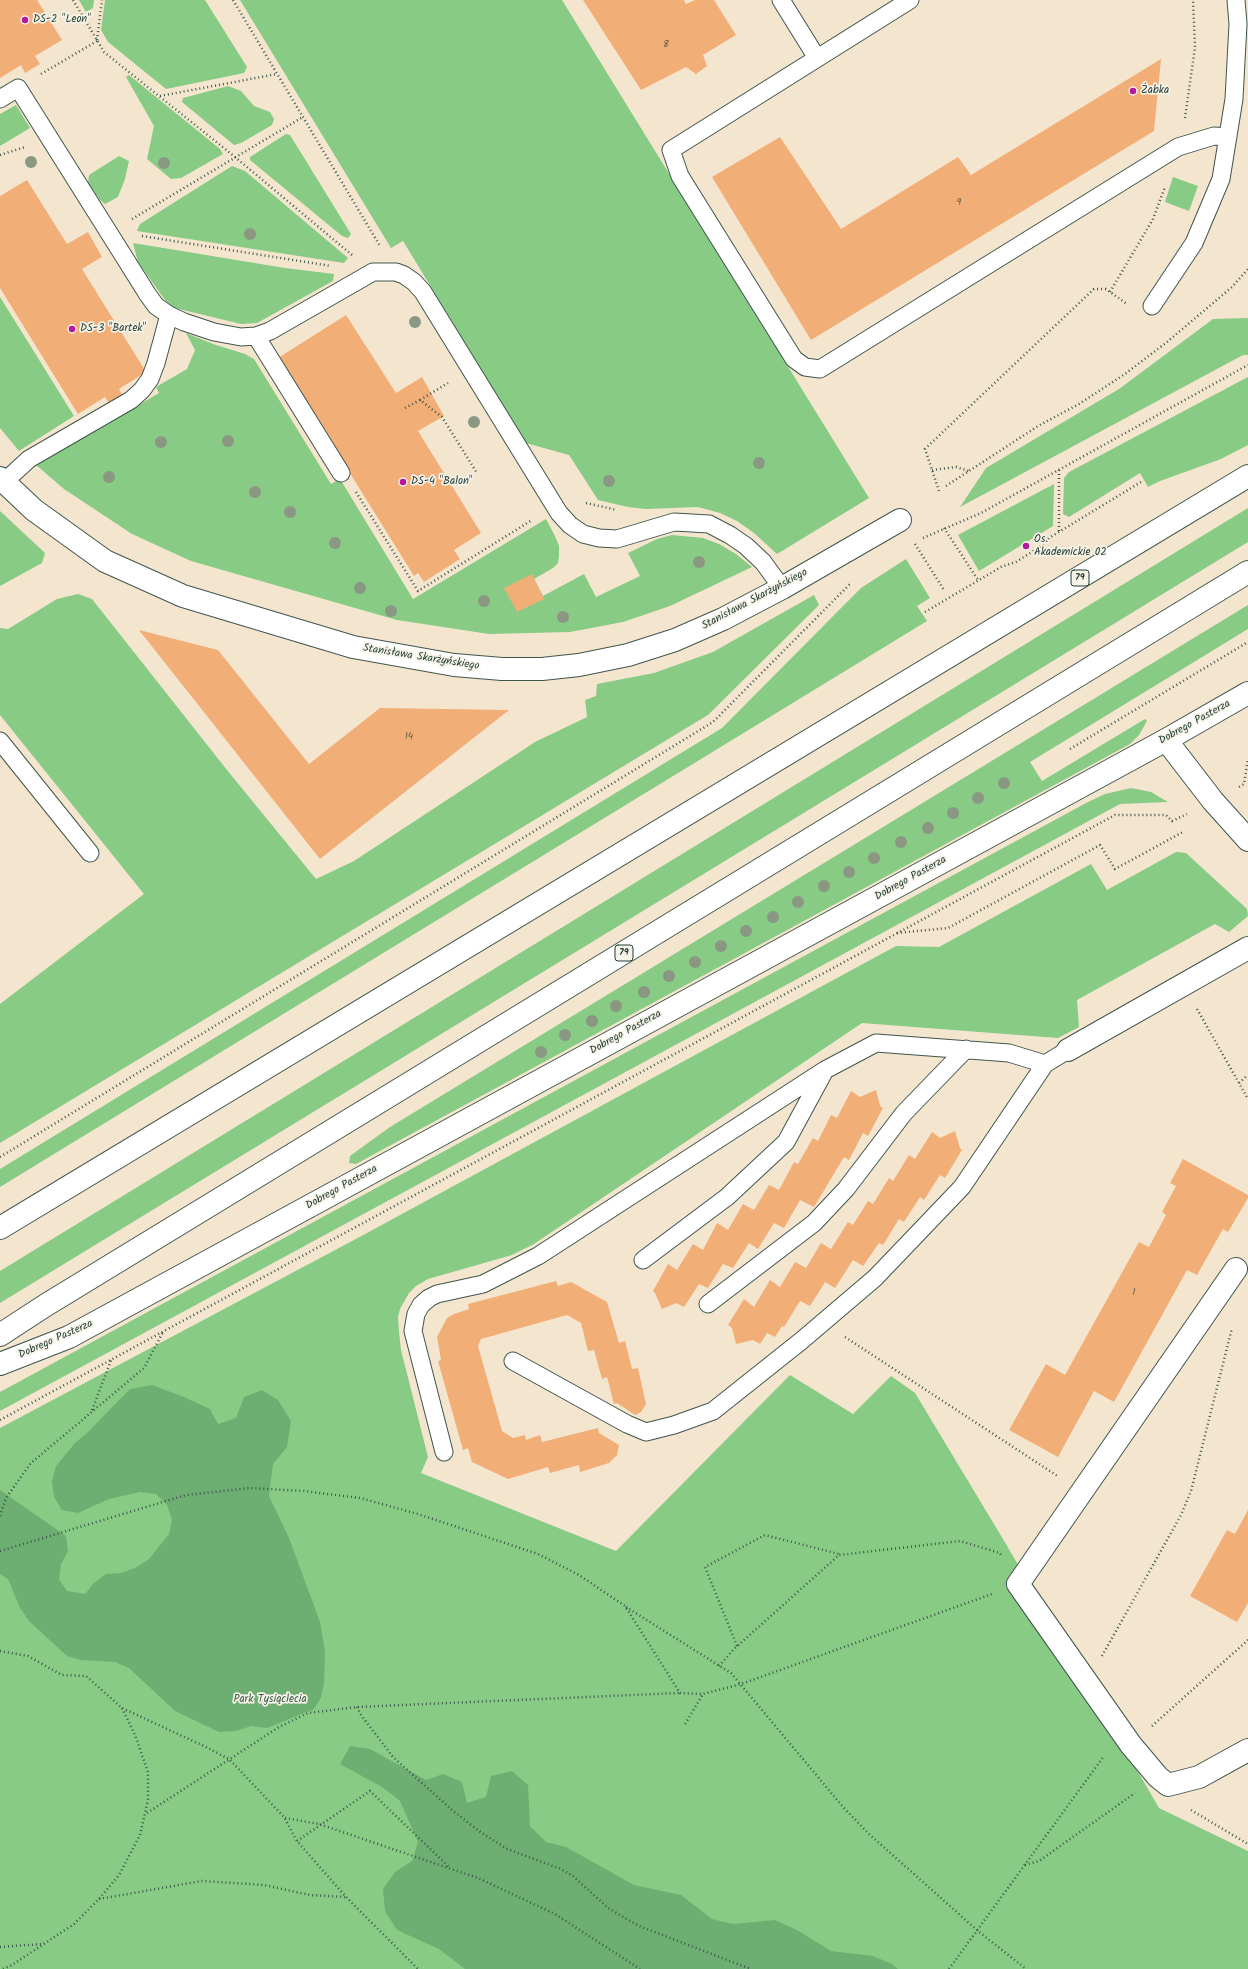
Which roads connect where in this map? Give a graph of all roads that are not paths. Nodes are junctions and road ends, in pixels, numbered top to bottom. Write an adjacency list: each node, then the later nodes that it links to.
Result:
1 (781, 0): 4 (lane)
2 (910, 0): 4 (lane)
3 (1236, 0): 6 (lane)
4 (817, 58): 6 (lane)
5 (0, 99): 8 (lane)
6 (1228, 137): 7 (lane)
7 (1152, 306)
8 (169, 315): 9 (lane); 12 (lane)
9 (256, 336): 10 (lane); 15 (lane)
10 (341, 473)
11 (1248, 476): 26 (street, 79)
12 (2, 480): 15 (street, Stanisława Skarżyńskiego)
13 (900, 520): 15 (street, Stanisława Skarżyńskiego)
14 (1248, 572): 30 (street, 79)
15 (782, 588)
16 (1248, 693): 17 (street, Dobrego Pasterza)
17 (1166, 740): 19 (street); 32 (street, Dobrego Pasterza)
18 (0, 741): 20 (lane)
19 (1248, 840)
20 (90, 854)
21 (1248, 948): 23 (street)
22 (966, 1049): 24 (lane); 25 (lane); 29 (lane)
23 (1068, 1050): 24 (lane)
24 (1045, 1064): 31 (lane)
25 (826, 1070): 27 (lane); 33 (lane)
26 (0, 1228)
27 (643, 1260)
28 (1236, 1269): 34 (street)
29 (708, 1304)
30 (0, 1335)
31 (513, 1361)
32 (0, 1364)
33 (444, 1452)
34 (1248, 1750)

